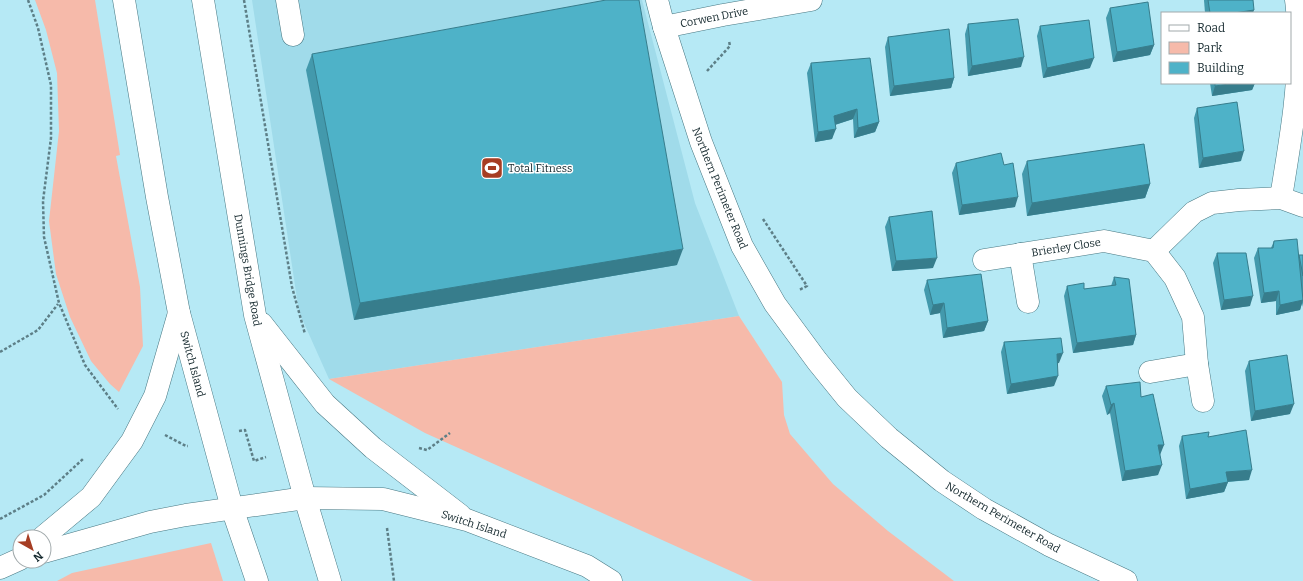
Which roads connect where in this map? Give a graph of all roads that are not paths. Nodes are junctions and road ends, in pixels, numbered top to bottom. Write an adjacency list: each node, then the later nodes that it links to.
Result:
1 (124, 0): 15 (main road)
2 (202, 0): 16 (main road, Dunnings Bridge Road)
3 (287, 0): 8 (main road)
4 (657, 0): 7 (main road, Northern Perimeter Road)
5 (811, 0): 7 (main road, Corwen Drive)
6 (1296, 0): 9 (main road)
7 (664, 27): 28 (main road, Northern Perimeter Road)
8 (293, 35)
9 (1281, 198): 10 (main road); 11 (main road)
10 (1303, 206)
11 (1154, 251): 12 (main road, Brierley Close); 17 (main road)
12 (1020, 254): 13 (main road, Brierley Close); 14 (main road, Brierley Close)
13 (984, 260)
14 (1028, 302)
15 (179, 313): 21 (main road, Switch Island); 23 (main road)
16 (255, 315): 20 (main road, Dunnings Bridge Road); 22 (main road)
17 (1197, 364): 18 (main road); 19 (main road)
18 (1150, 372)
19 (1203, 400)
20 (305, 498): 21 (main road, Switch Island); 22 (main road, Switch Island); 26 (main road, Dunnings Bridge Road)
21 (232, 508): 24 (main road); 25 (main road, Switch Island)
22 (467, 520): 27 (main road, Switch Island)
23 (52, 529)
24 (52, 550)
25 (257, 581)
26 (330, 581)
27 (611, 581)
28 (1126, 581)

